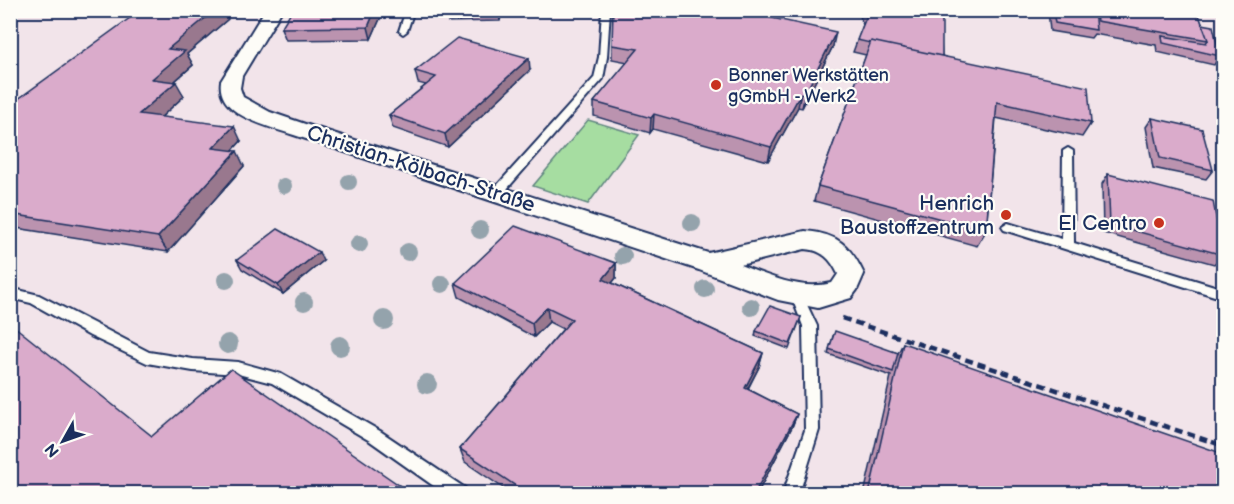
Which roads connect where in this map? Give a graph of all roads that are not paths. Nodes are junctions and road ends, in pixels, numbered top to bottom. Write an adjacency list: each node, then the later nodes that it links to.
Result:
1 (274, 10): 6 (street, Christian-Kölbach-Straße)
2 (410, 10): 4 (lane)
3 (606, 10): 6 (lane)
4 (403, 31)
5 (1068, 151): 8 (lane)
6 (496, 194): 9 (street, Christian-Kölbach-Straße)
7 (1008, 227): 8 (lane)
8 (1068, 246): 11 (lane)
9 (708, 263): 12 (street, Christian-Kölbach-Straße); 12 (street, Christian-Kölbach-Straße)
10 (10, 293): 13 (lane)
11 (1224, 294)
12 (799, 299): 14 (lane)
13 (459, 494)
14 (791, 494)

